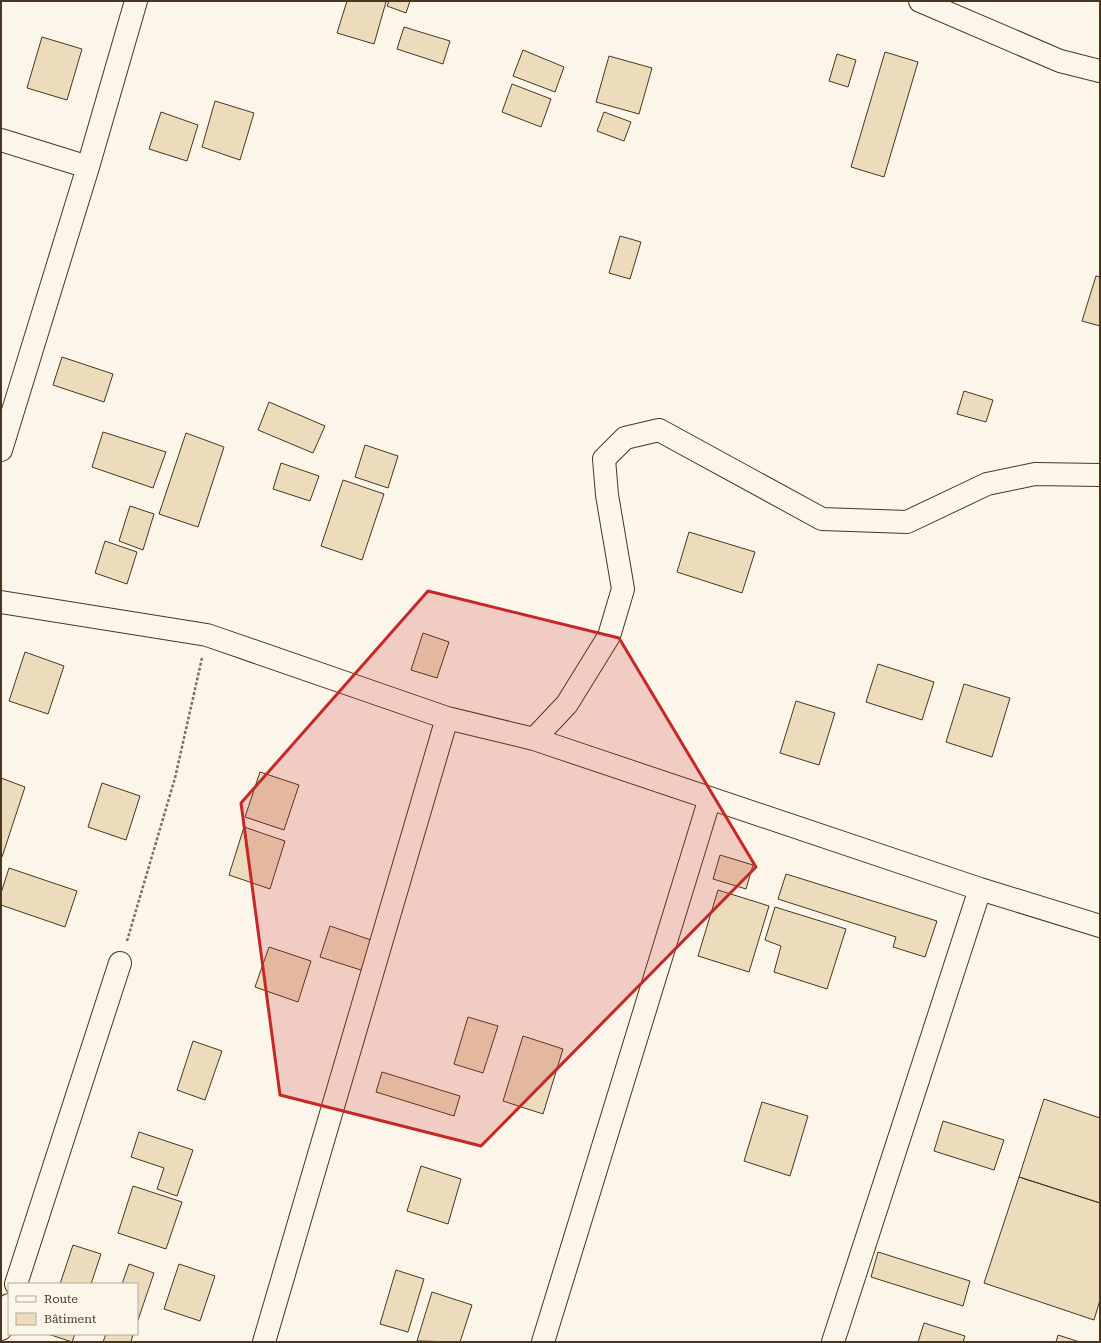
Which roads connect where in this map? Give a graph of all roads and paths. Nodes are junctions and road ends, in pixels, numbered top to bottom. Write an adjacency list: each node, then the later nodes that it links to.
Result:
1 (136, 1): 5 (street)
2 (920, 1): 3 (street)
3 (1100, 71)
4 (1, 140): 5 (street)
5 (88, 167): 6 (street)
6 (1, 450)
7 (1100, 476): 11 (street)
8 (1, 602): 9 (street)
9 (207, 635): 10 (street); 15 (path)
10 (447, 718): 11 (street); 19 (street)
11 (534, 739): 12 (street)
12 (710, 798): 13 (street); 20 (street)
13 (980, 889): 14 (street); 21 (street)
14 (1100, 926)
15 (120, 963): 16 (street)
16 (16, 1283)
17 (8, 1308): 18 (street)
18 (1, 1329)
19 (264, 1342)
20 (543, 1342)
21 (833, 1342)

